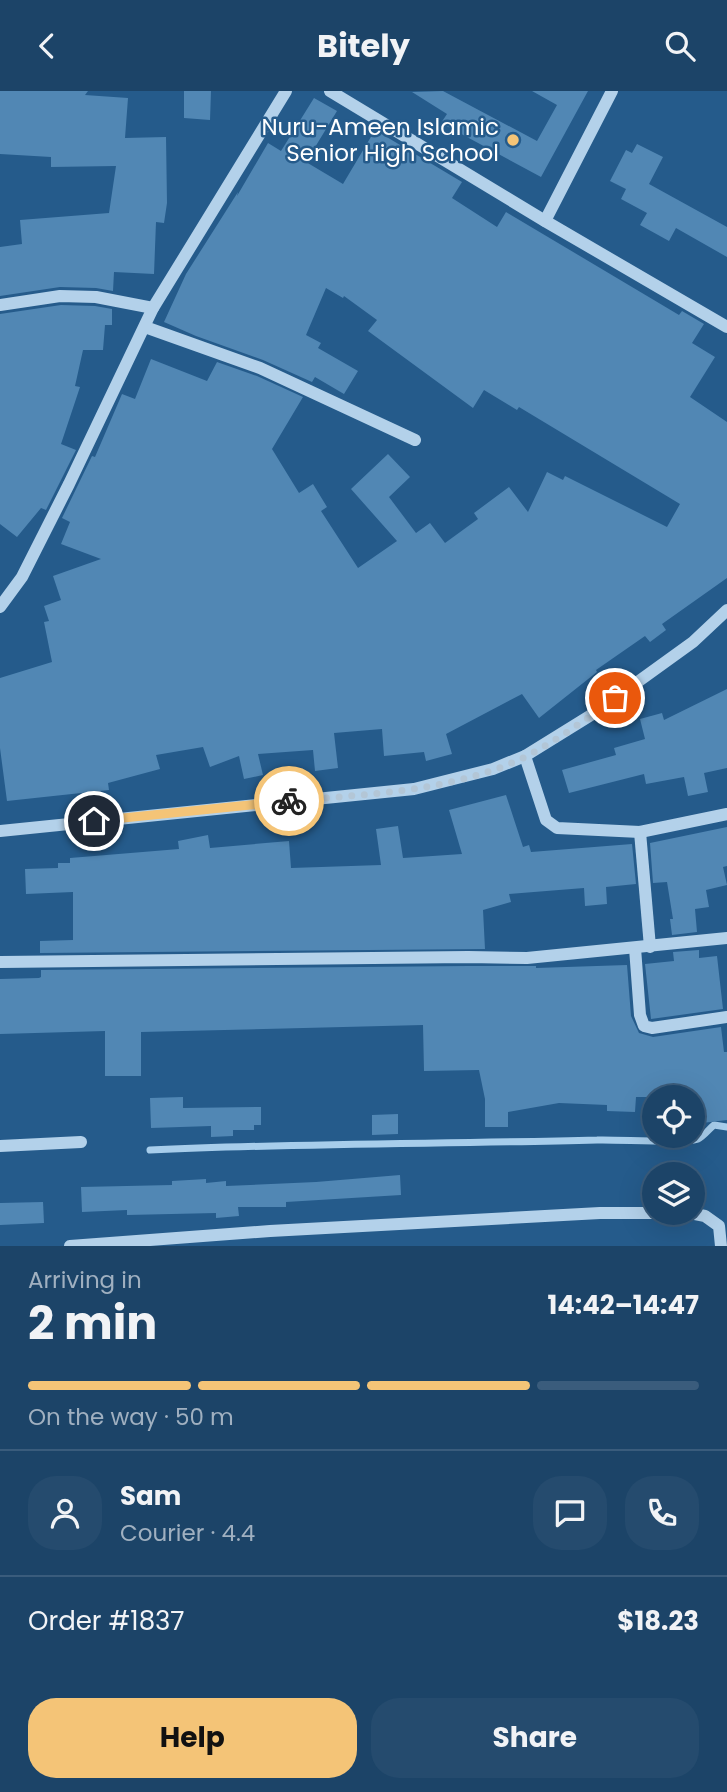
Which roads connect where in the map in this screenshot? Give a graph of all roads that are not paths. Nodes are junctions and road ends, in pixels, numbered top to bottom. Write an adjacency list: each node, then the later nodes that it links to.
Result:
1 (286, 91): 6 (street)
2 (330, 91): 4 (street)
3 (612, 91): 4 (street)
4 (545, 221): 8 (street)
5 (0, 305): 6 (street)
6 (153, 308): 7 (street)
7 (145, 327): 9 (street); 10 (street)
8 (727, 327)
9 (415, 440)
10 (0, 607)
11 (727, 610): 12 (street)
12 (526, 757): 14 (street); 15 (street)
13 (727, 814): 15 (street)
14 (0, 831)
15 (640, 832): 17 (street)
16 (727, 938): 17 (street)
17 (650, 947): 18 (street)
18 (635, 948): 19 (street); 20 (street)
19 (0, 962)
20 (727, 1017)
21 (81, 1142): 22 (street)
22 (0, 1146)
23 (70, 1246): 24 (street)
24 (721, 1246)

